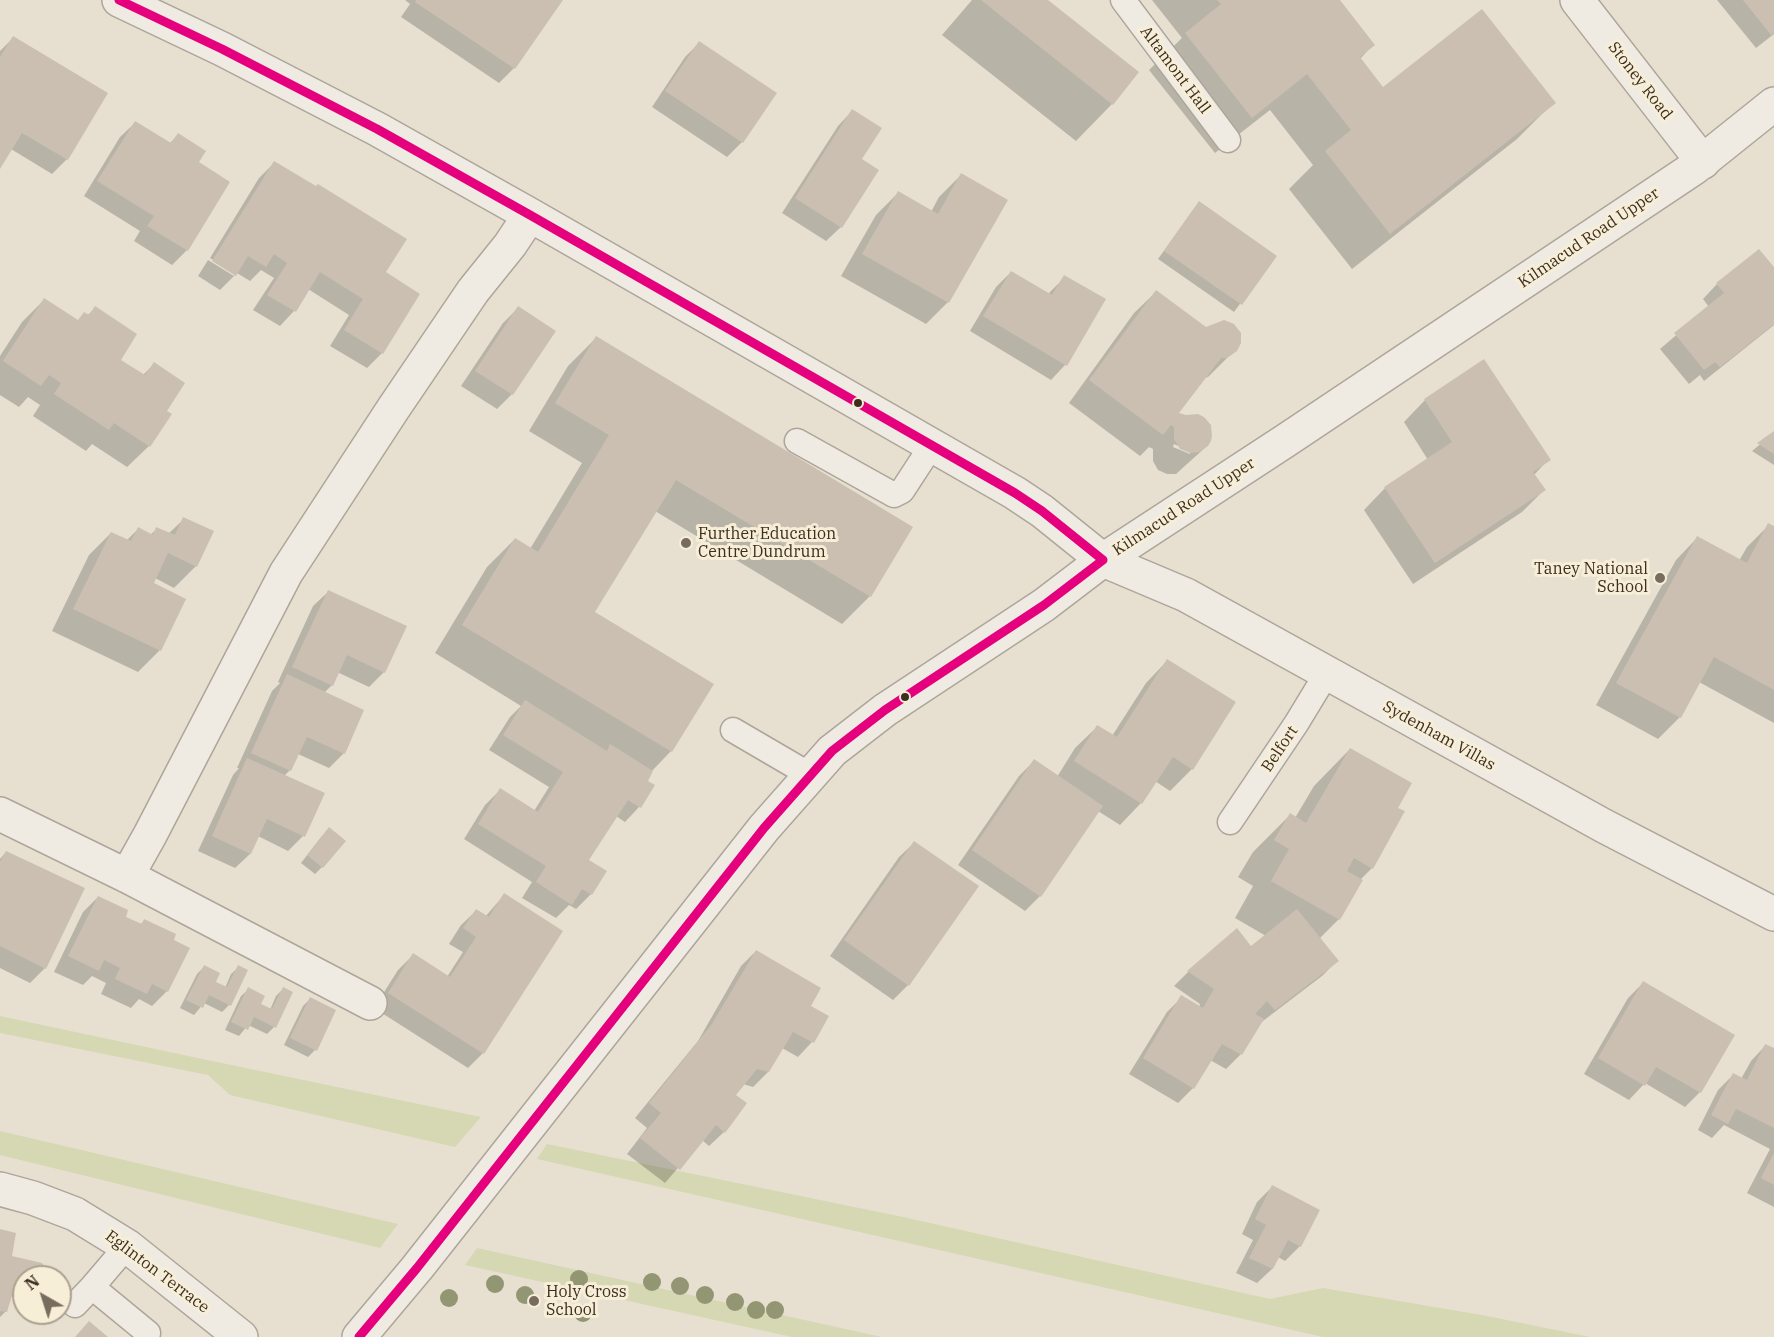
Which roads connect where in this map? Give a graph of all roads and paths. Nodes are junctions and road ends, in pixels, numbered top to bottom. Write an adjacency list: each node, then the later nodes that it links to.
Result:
1 (119, 0): 7 (street, Sydenham Villas)
2 (1123, 0): 5 (lane, Altamont Hall)
3 (1577, 0): 6 (street, Stoney Road)
4 (1774, 104): 6 (street, Kilmacud Road Upper)
5 (1228, 140)
6 (1703, 162): 10 (street, Kilmacud Road Upper)
7 (530, 215): 9 (street, Sydenham Villas); 16 (street)
8 (797, 441): 9 (lane)
9 (932, 445): 10 (street, Sydenham Villas)
10 (1103, 560): 11 (street, Sydenham Villas); 13 (street, Kilmacud Road Upper)
11 (1327, 673): 15 (lane, Belfort); 17 (street, Sydenham Villas)
12 (733, 730): 13 (lane)
13 (810, 775): 25 (street, Kilmacud Road Upper)
14 (0, 814): 16 (street)
15 (1230, 822)
16 (127, 876): 18 (street)
17 (1774, 914)
18 (370, 1003)
19 (0, 1189): 20 (street, Eglinton Terrace)
20 (126, 1246): 21 (lane); 24 (street, Eglinton Terrace)
21 (92, 1287): 22 (lane); 23 (lane)
22 (75, 1305)
23 (148, 1333)
24 (242, 1337)
25 (359, 1337)

